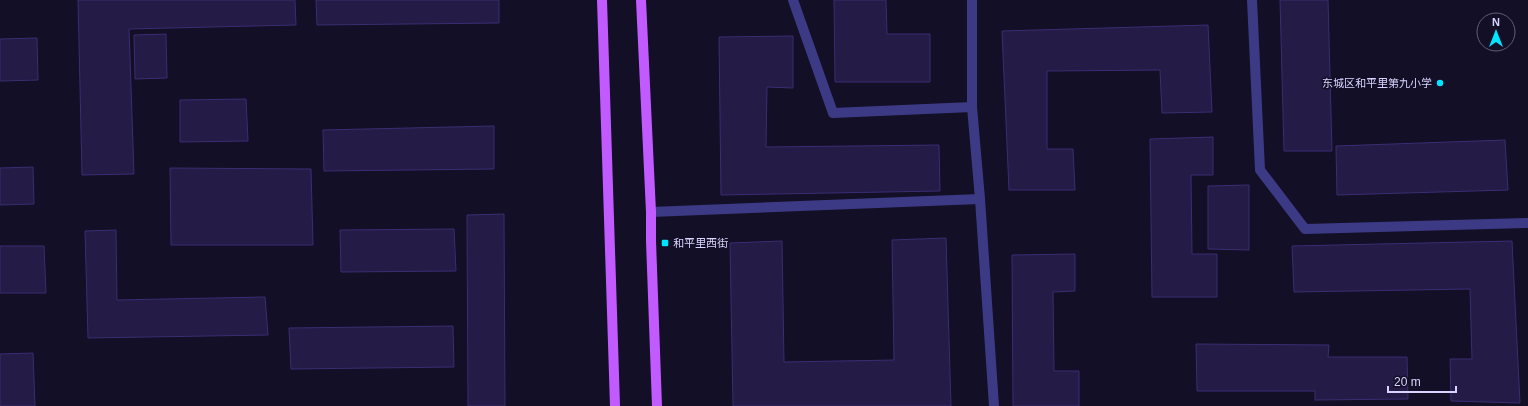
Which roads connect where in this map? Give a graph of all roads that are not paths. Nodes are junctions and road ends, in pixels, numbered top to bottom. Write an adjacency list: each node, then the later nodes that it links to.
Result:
1 (602, 0): 10 (main road)
2 (641, 0): 8 (main road)
3 (793, 0): 6 (street)
4 (972, 0): 6 (street)
5 (1252, 0): 9 (street)
6 (972, 107): 7 (street)
7 (980, 198): 8 (street); 12 (street)
8 (652, 212): 11 (main road)
9 (1528, 223)
10 (615, 406)
11 (657, 406)
12 (994, 406)

